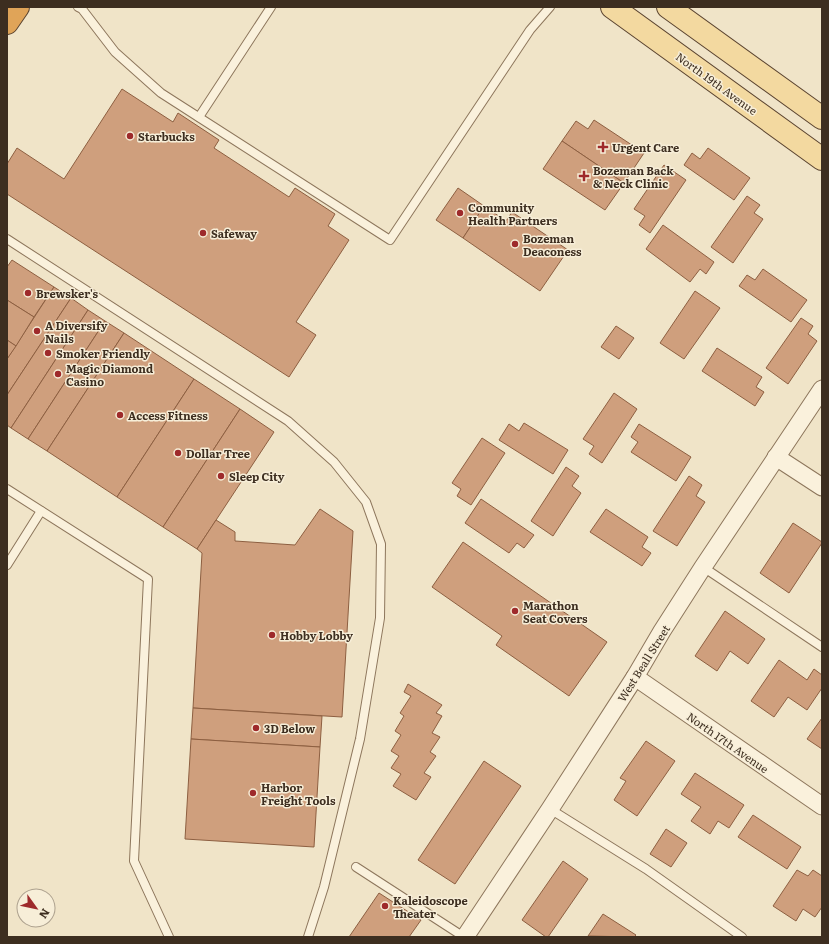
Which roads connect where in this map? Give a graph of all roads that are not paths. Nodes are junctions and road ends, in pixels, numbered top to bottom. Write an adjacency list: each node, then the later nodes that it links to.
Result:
1 (18, 7): 7 (highway)
2 (78, 7): 8 (lane)
3 (271, 7): 8 (lane)
4 (550, 7): 8 (lane)
5 (612, 7): 10 (main road, North 19th Avenue)
6 (668, 7): 9 (main road)
7 (7, 23)
8 (199, 117)
9 (822, 118)
10 (822, 159)
11 (7, 239): 25 (lane)
12 (822, 389): 13 (street, West Beall Street)
13 (776, 457): 14 (street); 18 (street, West Beall Street)
14 (822, 487)
15 (7, 489): 16 (lane)
16 (41, 511): 17 (lane); 24 (lane)
17 (7, 565)
18 (703, 567): 19 (lane); 20 (street, West Beall Street)
19 (822, 647)
20 (635, 677): 21 (street, North 17th Avenue); 22 (street, West Beall Street)
21 (822, 806)
22 (550, 809): 26 (street, West Beall Street); 27 (lane)
23 (356, 867): 26 (lane)
24 (169, 937)
25 (308, 937)
26 (465, 937)
27 (742, 937)

